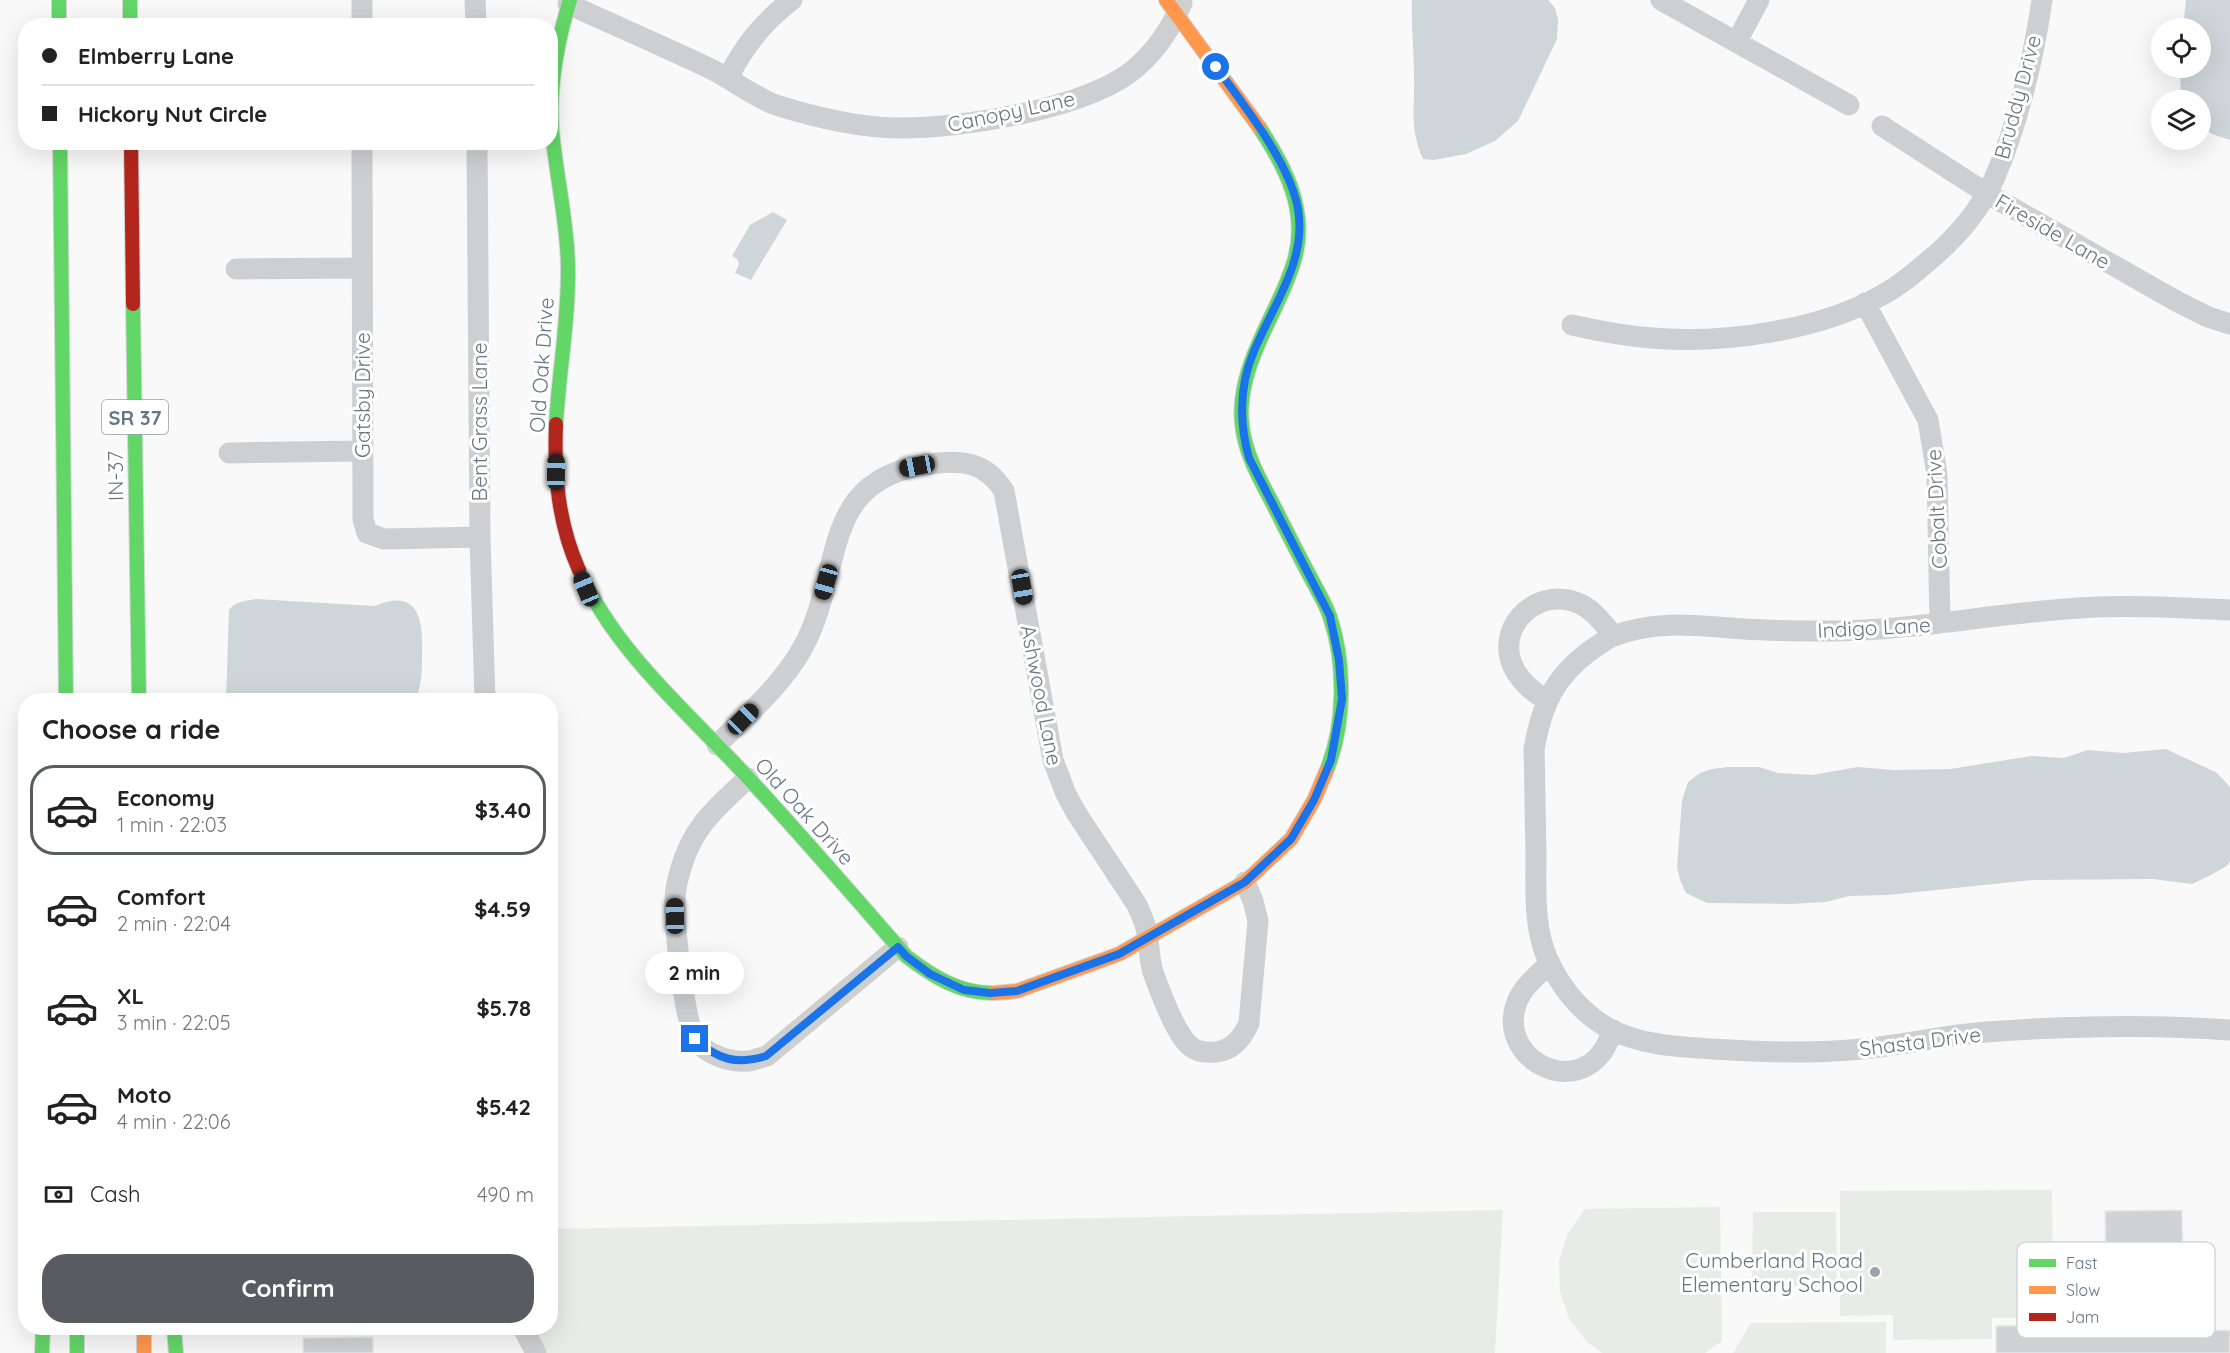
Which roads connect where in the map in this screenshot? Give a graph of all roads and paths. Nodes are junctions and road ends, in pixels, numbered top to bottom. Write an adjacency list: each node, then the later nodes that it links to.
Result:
1 (59, 0): 11 (main road)
2 (130, 0): 12 (main road)
3 (362, 0): 13 (street)
4 (475, 0): 14 (street)
5 (792, 0): 17 (street)
6 (1661, 0): 16 (street)
7 (1759, 0): 16 (street)
8 (2042, 0): 25 (street, Bruddy Drive)
9 (569, 2): 15 (main road, Old Oak Drive); 17 (street, Canopy Lane)
10 (1176, 5): 17 (street, Canopy Lane); 43 (main road, Old Oak Drive)
11 (59, 18)
12 (130, 18)
13 (362, 18)
14 (476, 18)
15 (558, 41)
16 (1737, 41): 18 (street)
17 (728, 78)
18 (1849, 105)
19 (1882, 126): 25 (street, Fireside Lane)
20 (60, 150): 37 (main road)
21 (131, 150): 38 (main road, IN-37 / SR 37)
22 (362, 150): 26 (street, Gatsby Drive)
23 (477, 150): 33 (street, Bent Grass Lane)
24 (554, 150): 41 (main road, Old Oak Drive)
25 (1986, 193): 28 (street, Bruddy Drive); 29 (street, Fireside Lane)
26 (362, 268): 27 (street); 31 (street, Gatsby Drive)
27 (236, 269)
28 (1865, 303): 30 (street, Bruddy Drive); 35 (street, Cobalt Drive)
29 (2230, 324)
30 (1572, 325)
31 (361, 451): 32 (street); 33 (street, Gatsby Drive)
32 (229, 453)
33 (480, 537): 39 (street, Bent Grass Lane)
34 (2230, 610): 35 (street, Indigo Lane)
35 (1940, 623): 36 (street, Indigo Lane)
36 (1614, 636): 40 (street, Indigo Lane); 40 (street)
37 (66, 693)
38 (139, 693)
39 (485, 693)
40 (1547, 701): 46 (street, Shasta Drive)
41 (717, 745): 42 (main road, Old Oak Drive); 44 (street, Ashwood Lane)
42 (748, 778): 45 (main road, Old Oak Drive); 45 (street)
43 (1245, 882): 44 (main road, Old Oak Drive); 44 (street, Ashwood Lane)
44 (1147, 938): 45 (main road, Old Oak Drive)
45 (898, 947)
46 (1550, 963): 47 (street, Shasta Drive); 47 (street)
47 (1613, 1030): 48 (street, Shasta Drive)
48 (2230, 1030)
49 (43, 1335): 54 (main road)
50 (77, 1335): 55 (main road)
51 (144, 1335): 56 (main road)
52 (175, 1335): 57 (main road)
53 (527, 1335): 58 (street)
54 (42, 1353)
55 (77, 1353)
56 (144, 1353)
57 (176, 1353)
58 (536, 1353)

